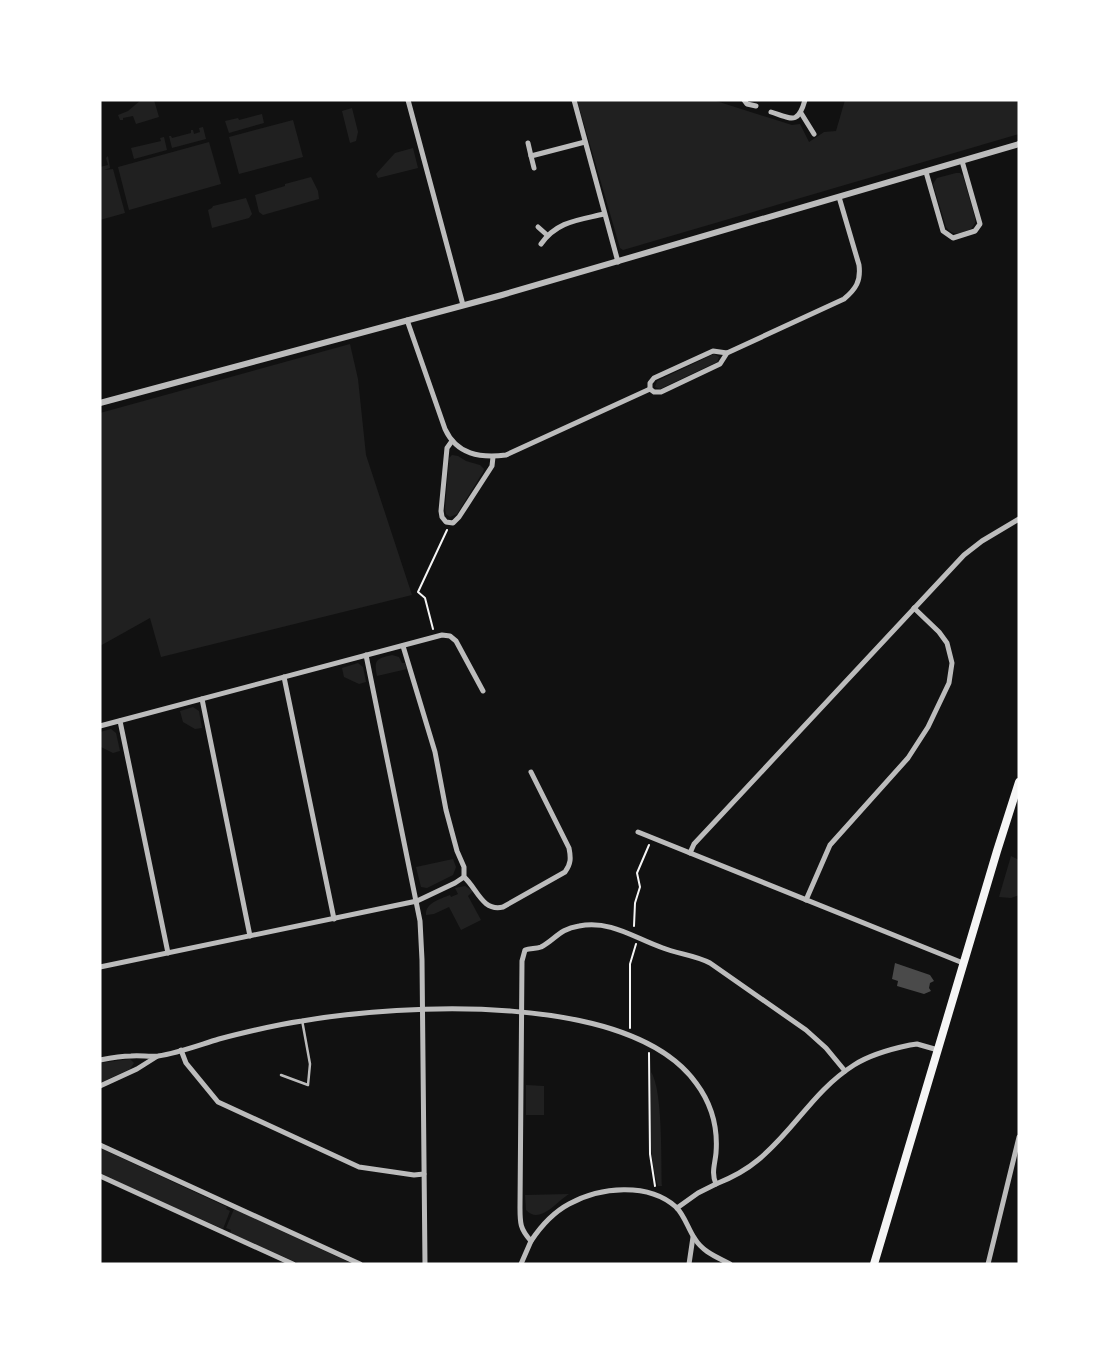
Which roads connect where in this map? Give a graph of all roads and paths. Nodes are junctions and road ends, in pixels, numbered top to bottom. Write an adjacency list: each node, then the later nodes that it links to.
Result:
1 (408, 100): 22 (street)
2 (574, 100): 9 (street)
3 (744, 100): 5 (street)
4 (805, 100): 7 (street)
5 (756, 106)
6 (771, 113): 7 (street)
7 (801, 113): 8 (street)
8 (814, 134)
9 (585, 142): 12 (street); 17 (street)
10 (528, 143): 12 (street)
11 (1019, 145): 13 (street)
12 (531, 156): 14 (street)
13 (962, 162): 15 (street); 15 (street)
14 (534, 167)
15 (926, 172): 16 (street)
16 (839, 197): 21 (street); 24 (street)
17 (604, 214): 19 (street); 21 (street)
18 (538, 227): 19 (street)
19 (547, 235): 20 (street)
20 (541, 244)
21 (618, 262): 22 (street)
22 (463, 305): 23 (street)
23 (407, 320): 26 (street); 27 (street)
24 (727, 353): 25 (street); 25 (street)
25 (650, 389): 28 (street)
26 (100, 403)
27 (452, 441): 28 (street); 30 (street)
28 (493, 457): 30 (street)
29 (1019, 519): 31 (street)
30 (450, 523): 32 (path)
31 (914, 608): 44 (street); 46 (street)
32 (436, 636): 33 (street); 36 (street)
33 (403, 646): 34 (street); 45 (street)
34 (366, 656): 35 (street); 47 (street)
35 (284, 677): 37 (street); 48 (street)
36 (483, 691)
37 (202, 699): 38 (street); 50 (street)
38 (120, 721): 39 (street); 52 (street)
39 (100, 726)
40 (531, 772): 45 (street)
41 (1019, 782): 53 (highway)
42 (638, 832): 43 (street)
43 (652, 838): 44 (street); 49 (path)
44 (690, 853): 46 (street)
45 (464, 877): 47 (street)
46 (806, 900): 53 (street)
47 (417, 901): 48 (street); 55 (street)
48 (334, 919): 50 (street)
49 (631, 934): 51 (street); 56 (street)
50 (250, 936): 52 (street)
51 (638, 937): 58 (path); 64 (street)
52 (168, 953): 54 (street)
53 (964, 963): 61 (highway)
54 (100, 967)
55 (423, 1010): 56 (street); 57 (street); 69 (street)
56 (522, 1011): 58 (street); 75 (street)
57 (302, 1020): 60 (street); 65 (lane)
58 (630, 1036): 59 (street)
59 (649, 1045): 71 (street); 72 (path)
60 (181, 1050): 62 (street); 69 (street)
61 (937, 1050): 64 (street); 82 (highway)
62 (156, 1057): 63 (street); 66 (street)
63 (100, 1060)
64 (845, 1071): 71 (street)
65 (281, 1075)
66 (100, 1086)
67 (1019, 1139): 83 (street)
68 (100, 1145): 77 (street)
69 (424, 1174): 78 (street)
70 (100, 1177): 76 (street)
71 (716, 1184): 73 (street)
72 (655, 1195): 73 (street); 75 (street)
73 (677, 1209): 74 (street)
74 (693, 1237): 80 (street); 81 (street)
75 (531, 1241): 79 (street)
76 (292, 1264)
77 (360, 1264)
78 (425, 1264)
79 (521, 1264)
80 (689, 1264)
81 (730, 1264)
82 (874, 1264)
83 (988, 1264)

